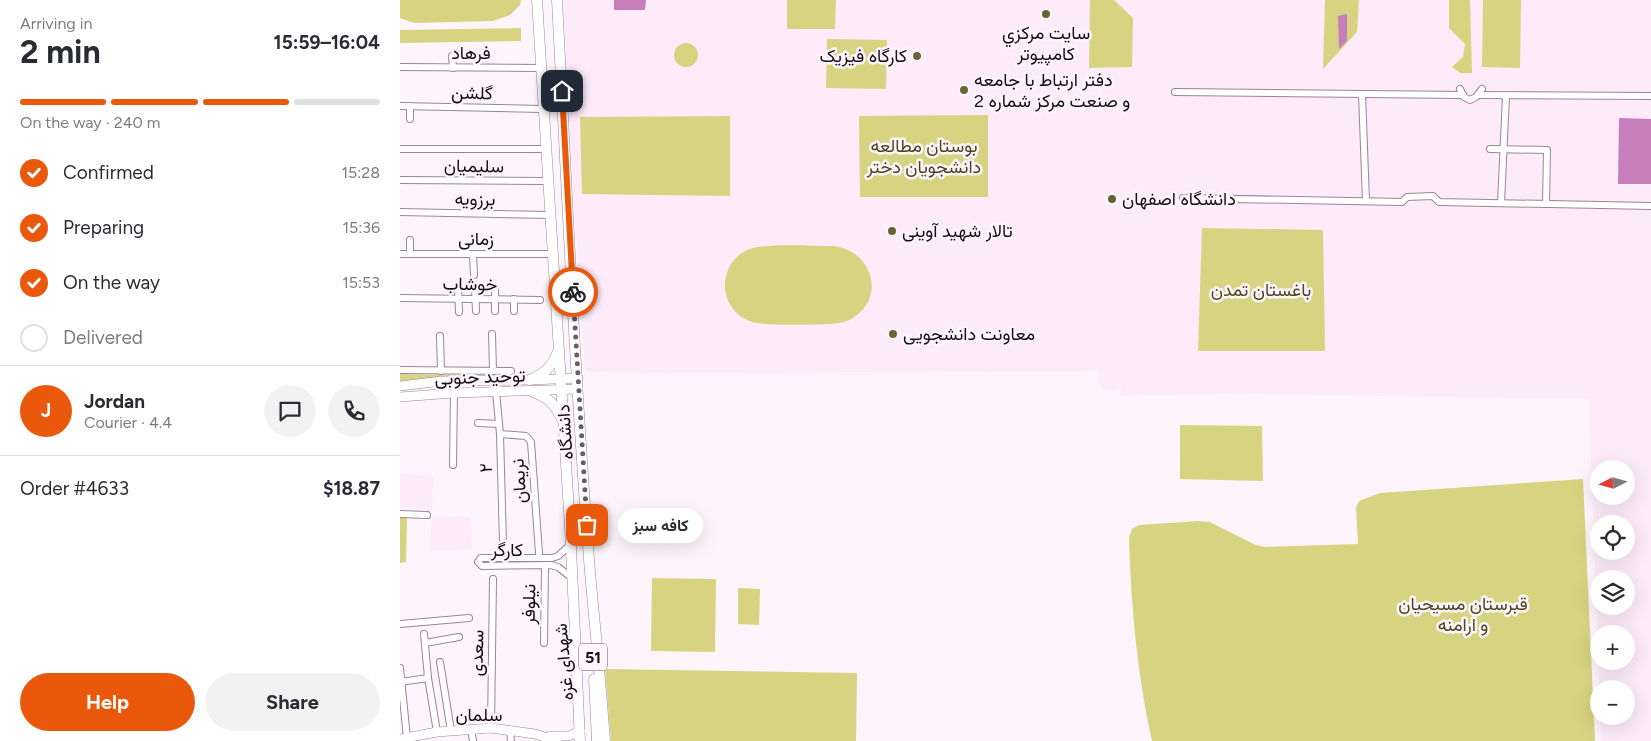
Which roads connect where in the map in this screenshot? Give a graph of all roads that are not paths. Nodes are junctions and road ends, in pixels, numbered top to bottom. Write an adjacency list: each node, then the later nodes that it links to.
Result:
1 (537, 0): 6 (main road, دانشگاه / 51)
2 (557, 0): 55 (main road, دانشگاه / 51)
3 (452, 56): 5 (street)
4 (400, 67): 5 (street, فرهاد)
5 (453, 68): 6 (street, فرهاد)
6 (541, 68): 13 (main road, دانشگاه / 51)
7 (1175, 92): 8 (street)
8 (1362, 94): 9 (street); 22 (street)
9 (1506, 96): 10 (street); 18 (street)
10 (1651, 96)
11 (400, 106): 12 (street, گلشن)
12 (410, 106): 13 (street, گلشن); 14 (street)
13 (544, 109): 16 (main road, دانشگاه / 51)
14 (410, 119)
15 (400, 148): 16 (street)
16 (546, 149): 20 (main road, دانشگاه / 51)
17 (1490, 149): 18 (street)
18 (1504, 150): 23 (street); 24 (street)
19 (400, 180): 20 (street, سلیمیان)
20 (548, 181): 27 (main road, دانشگاه / 51)
21 (1183, 198): 22 (street)
22 (1366, 202): 23 (street)
23 (1501, 203): 24 (street)
24 (1546, 204): 25 (street)
25 (1651, 206)
26 (400, 212): 27 (street, برزویه)
27 (550, 215): 32 (main road, دانشگاه / 51)
28 (410, 240): 30 (street)
29 (400, 254): 30 (street, زمانی)
30 (410, 254): 31 (street, زمانی)
31 (473, 254): 32 (street, زمانی); 33 (street)
32 (552, 254): 49 (main road, دانشگاه / 51)
33 (474, 275)
34 (458, 287): 38 (street)
35 (495, 287): 40 (street)
36 (475, 288): 39 (street)
37 (400, 298): 38 (street, خوشاب)
38 (458, 298): 39 (street, خوشاب); 46 (street)
39 (475, 299): 40 (street, خوشاب); 43 (street)
40 (495, 299): 41 (street, خوشاب); 44 (street)
41 (514, 299): 42 (street, خوشاب); 45 (street)
42 (540, 300)
43 (476, 311)
44 (495, 311)
45 (514, 311)
46 (458, 312)
47 (492, 334): 52 (street)
48 (440, 336): 51 (street)
49 (558, 352): 54 (main road, دانشگاه / 51); 56 (main road)
50 (400, 370): 51 (street)
51 (441, 371): 52 (street)
52 (493, 371): 53 (street)
53 (511, 371)
54 (560, 378): 55 (main road, توحید جنوبی); 56 (main road, توحید جنوبی); 60 (main road, 51)
55 (578, 378): 59 (main road, دانشگاه / 51)
56 (530, 380): 57 (main road, توحید جنوبی)
57 (444, 381): 58 (main road, توحید جنوبی); 61 (main road)
58 (400, 386)
59 (578, 389): 60 (main road, توحید جنوبی); 77 (main road, دانشگاه / 51)
60 (561, 390): 63 (main road, توحید جنوبی); 66 (main road, دانشگاه / 51)
61 (400, 391)
62 (496, 392): 63 (main road, توحید جنوبی); 64 (main road, توحید جنوبی); 68 (street, ۲)
63 (530, 392): 66 (main road)
64 (454, 393): 65 (main road, توحید جنوبی); 70 (street)
65 (400, 397)
66 (564, 421): 74 (main road, دانشگاه / 51)
67 (478, 423): 68 (street)
68 (499, 424): 69 (street, ۲)
69 (500, 434): 73 (street, ۲); 75 (street, نریمان)
70 (453, 464)
71 (400, 514): 72 (street)
72 (427, 515)
73 (503, 543)
74 (571, 544): 76 (street, کارگر); 79 (main road, دانشگاه / 51)
75 (539, 553)
76 (545, 565): 79 (street, کارگر); 85 (street, نیلوفر)
77 (590, 573): 105 (main road, شهدای غزه / 51); 106 (main road, دانشگاه)
78 (493, 579): 92 (street, سعدی)
79 (573, 579): 98 (main road, دانشگاه); 104 (main road, شهدای غزه / 51)
80 (469, 618): 81 (street)
81 (400, 624)
82 (424, 634): 84 (street)
83 (459, 637): 84 (street)
84 (425, 643): 89 (street)
85 (544, 643)
86 (440, 662): 94 (street)
87 (400, 668): 91 (street)
88 (412, 672): 90 (street)
89 (428, 678): 90 (street); 96 (street)
90 (414, 680): 91 (street)
91 (401, 682): 99 (street)
92 (491, 728): 93 (main road, سلمان); 95 (main road, سلمان)
93 (471, 729): 94 (main road, سلمان); 102 (street)
94 (451, 731): 96 (main road, سلمان)
95 (510, 731): 97 (main road, سلمان); 103 (street)
96 (437, 732): 99 (main road, سلمان)
97 (535, 734): 100 (main road); 101 (main road, سلمان)
98 (580, 736): 100 (main road)
99 (404, 738)
100 (572, 738)
101 (551, 740)
102 (473, 741)
103 (511, 741)
104 (587, 741)
105 (597, 741)
106 (605, 741)

